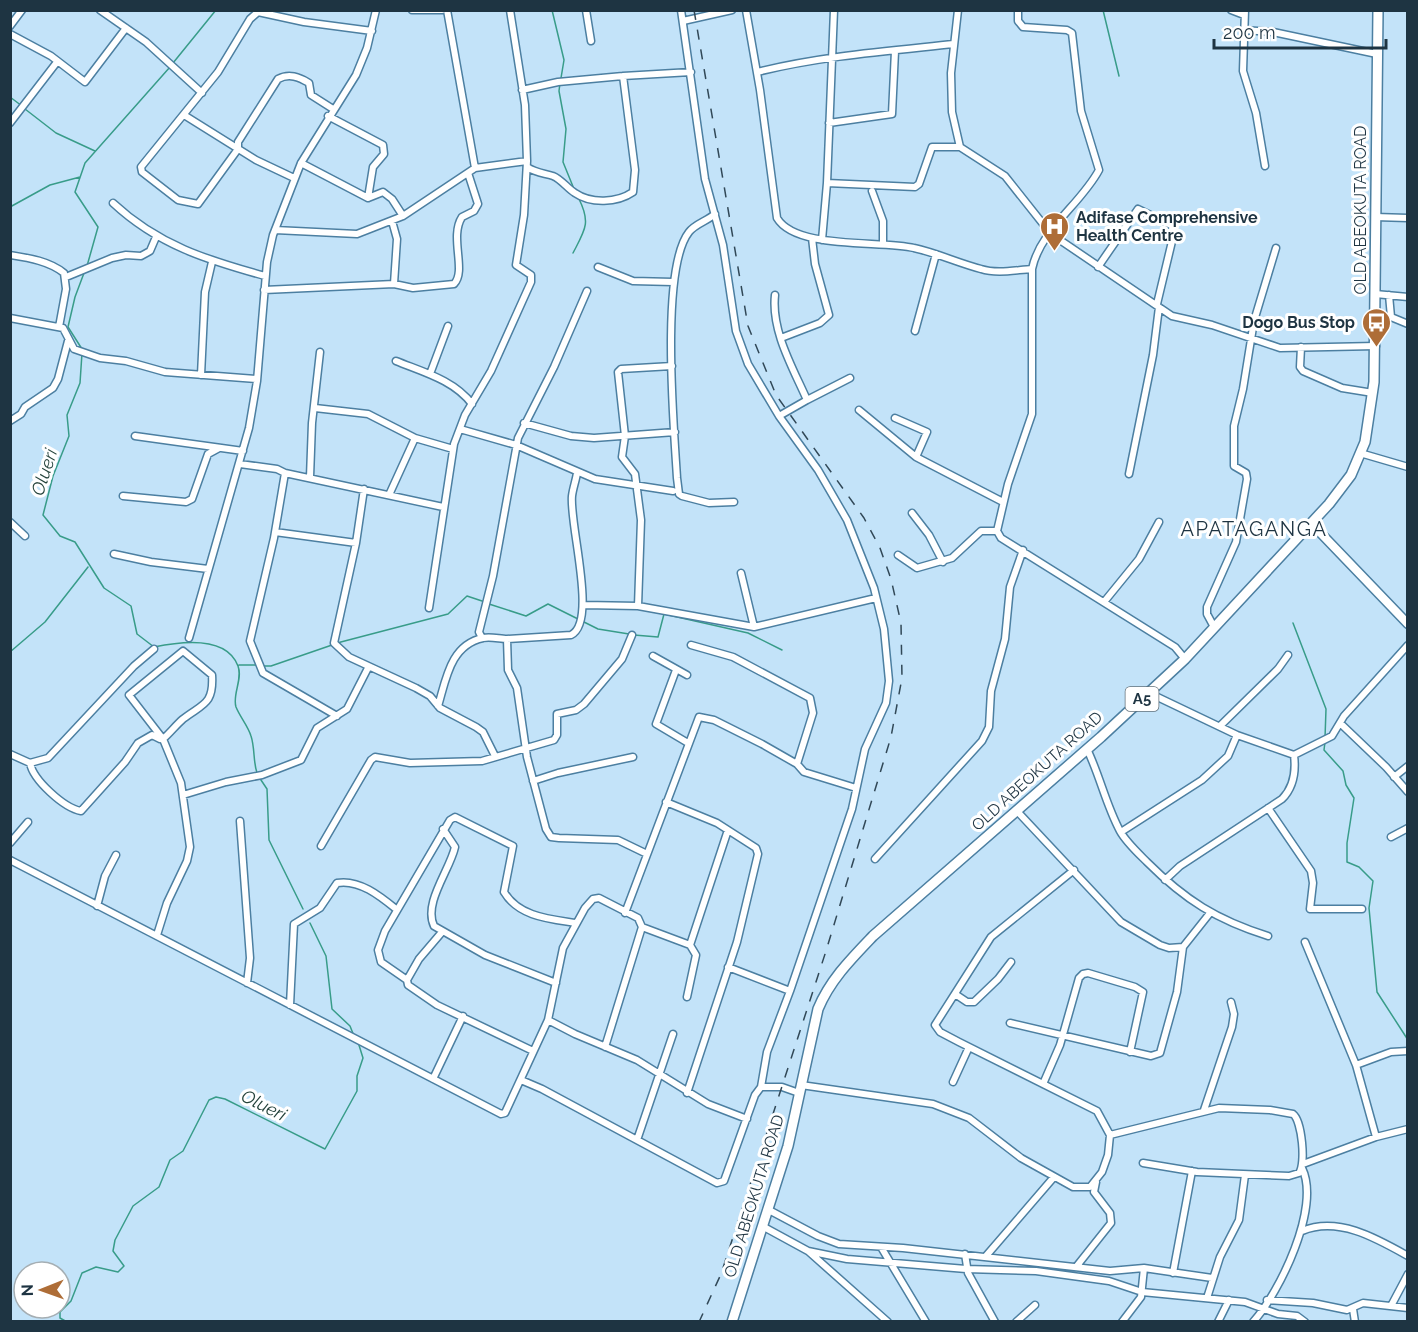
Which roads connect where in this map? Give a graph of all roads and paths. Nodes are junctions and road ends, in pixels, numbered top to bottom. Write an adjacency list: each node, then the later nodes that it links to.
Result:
1 (22, 10): 19 (street)
2 (100, 10): 20 (street)
3 (376, 10): 22 (street)
4 (412, 10): 5 (street)
5 (442, 10)
6 (447, 10): 45 (street)
7 (510, 10): 33 (street)
8 (586, 10): 24 (street)
9 (681, 10): 18 (street)
10 (732, 10): 18 (street)
11 (746, 10): 31 (street)
12 (834, 10): 28 (street)
13 (958, 10): 25 (street)
14 (1018, 10): 58 (street)
15 (1231, 10): 17 (street)
16 (1378, 10): 27 (highway, OLD ABEOKUTA ROAD / A5)
17 (1244, 13): 21 (street)
18 (683, 21): 30 (street)
19 (10, 26)
20 (126, 28): 29 (street); 34 (street)
21 (1243, 30): 27 (street); 44 (street)
22 (372, 31): 34 (street); 35 (street)
23 (10, 34): 29 (street)
24 (591, 41)
25 (954, 44): 26 (street); 40 (street)
26 (895, 51): 28 (street); 39 (street)
27 (1377, 54): 54 (highway, OLD ABEOKUTA ROAD / A5)
28 (832, 57): 31 (street); 39 (street)
29 (57, 62): 38 (street)
30 (691, 72): 32 (street); 52 (street)
31 (757, 72): 60 (street)
32 (623, 76): 33 (street); 43 (street)
33 (522, 90): 43 (street)
34 (202, 93): 36 (street)
35 (333, 109): 37 (street); 41 (street)
36 (184, 115): 41 (street); 41 (street)
37 (328, 116): 42 (street); 50 (street)
38 (10, 123)
39 (829, 123): 48 (street)
40 (960, 147): 48 (street); 58 (street)
41 (238, 149): 47 (street)
42 (301, 163): 47 (street); 50 (street)
43 (527, 164): 45 (street); 100 (street)
44 (1265, 166)
45 (475, 168): 46 (street)
46 (468, 173): 53 (street); 73 (street)
47 (294, 178): 57 (street)
48 (827, 183): 61 (street)
49 (872, 191): 62 (street)
50 (368, 198): 53 (street)
51 (113, 203): 59 (street)
52 (715, 214): 72 (street); 103 (street)
53 (403, 216): 56 (street)
54 (1375, 217): 55 (street); 76 (highway, OLD ABEOKUTA ROAD / A5)
55 (1407, 218)
56 (392, 221): 57 (street); 73 (street)
57 (275, 230): 70 (street)
58 (1051, 234): 68 (street); 69 (street)
59 (156, 237): 66 (street); 71 (street)
60 (812, 238): 61 (street); 86 (street)
61 (822, 240): 62 (street)
62 (883, 243): 64 (street)
63 (1276, 248): 87 (street)
64 (936, 254): 69 (street); 85 (street)
65 (10, 255): 71 (street)
66 (212, 262): 70 (street); 95 (street)
67 (598, 267): 72 (street)
68 (1098, 267): 80 (street); 80 (street)
69 (1032, 269): 130 (street)
70 (265, 276): 74 (street)
71 (66, 277): 84 (street)
72 (673, 282): 93 (street)
73 (394, 284): 74 (street)
74 (264, 290): 97 (street)
75 (586, 291): 106 (street)
76 (1375, 294): 78 (street); 89 (highway, OLD ABEOKUTA ROAD / A5)
77 (775, 295): 86 (street)
78 (1389, 295): 79 (street); 82 (street)
79 (1407, 297)
80 (1158, 306): 87 (street); 122 (street)
81 (10, 318): 84 (street)
82 (1407, 324)
83 (448, 326): 94 (street)
84 (59, 327): 88 (street)
85 (915, 331)
86 (781, 339): 99 (street)
87 (1253, 340): 90 (street); 155 (street)
88 (68, 341): 95 (street); 105 (street)
89 (1376, 346): 90 (street); 98 (highway, OLD ABEOKUTA ROAD / A5)
90 (1301, 347): 98 (street)
91 (320, 352): 101 (street)
92 (396, 361): 94 (street)
93 (672, 366): 108 (street); 110 (street)
94 (430, 374): 100 (street)
95 (201, 375): 97 (street)
96 (850, 378): 99 (street)
97 (257, 379): 115 (street)
98 (1373, 393): 116 (highway, OLD ABEOKUTA ROAD / A5)
99 (807, 400): 103 (street)
100 (472, 404): 107 (street)
101 (315, 408): 111 (street); 123 (street)
102 (859, 410): 117 (street)
103 (779, 416): 147 (street)
104 (895, 418): 117 (street)
105 (10, 421)
106 (524, 423): 110 (street); 112 (street)
107 (460, 429): 112 (street); 114 (street)
108 (675, 432): 110 (street); 129 (street)
109 (135, 436): 113 (street)
110 (625, 436): 124 (street)
111 (415, 438): 114 (street); 127 (street)
112 (516, 445): 121 (street); 158 (street)
113 (219, 448): 115 (street); 128 (street)
114 (453, 449): 131 (street)
115 (243, 451): 118 (street)
116 (1360, 453): 119 (street); 135 (highway, OLD ABEOKUTA ROAD / A5)
117 (916, 457): 130 (street)
118 (240, 464): 120 (street); 144 (street)
119 (1407, 467)
120 (285, 473): 123 (street); 137 (street)
121 (577, 473): 124 (street); 149 (street)
122 (1129, 474)
123 (310, 477): 125 (street)
124 (637, 487): 126 (street); 150 (street)
125 (364, 489): 127 (street); 139 (street)
126 (673, 491)
127 (389, 495): 131 (street)
128 (123, 496)
129 (734, 502)
130 (1004, 502): 136 (street)
131 (443, 507): 151 (street)
132 (912, 513): 143 (street)
133 (10, 522): 138 (street)
134 (1159, 522): 148 (street)
135 (1313, 522): 146 (main road); 155 (highway, OLD ABEOKUTA ROAD / A5)
136 (997, 531): 140 (street); 143 (street)
137 (275, 532): 139 (street); 171 (street)
138 (25, 536)
139 (356, 543): 166 (street)
140 (1023, 550): 148 (street); 205 (street)
141 (114, 554): 144 (street)
142 (898, 555): 143 (street)
143 (944, 562)
144 (208, 569): 157 (street)
145 (741, 573): 154 (street)
146 (1372, 584): 152 (main road); 153 (main road)
147 (876, 598): 154 (street); 188 (street)
148 (1104, 602): 165 (street)
149 (584, 604): 150 (street); 159 (street)
150 (638, 606): 154 (street)
151 (429, 608)
152 (1407, 618)
153 (1407, 624)
154 (754, 627)
155 (1214, 627): 165 (highway, OLD ABEOKUTA ROAD / A5)
156 (632, 635): 177 (street)
157 (189, 638)
158 (483, 638): 159 (street); 170 (street)
159 (507, 639): 177 (street)
160 (691, 645): 184 (street)
161 (1407, 645): 172 (street)
162 (154, 650): 183 (street)
163 (1288, 655): 173 (street)
164 (653, 656): 167 (street)
165 (1185, 659): 169 (highway, OLD ABEOKUTA ROAD / A5)
166 (368, 668): 170 (street); 171 (street)
167 (676, 670): 168 (street); 176 (street)
168 (687, 675)
169 (1149, 693): 173 (street); 178 (highway, OLD ABEOKUTA ROAD / A5)
170 (438, 706): 181 (street)
171 (337, 716): 190 (street)
172 (1340, 723): 180 (street); 186 (street)
173 (1220, 726): 174 (street)
174 (1237, 735): 180 (street); 199 (street)
175 (163, 739): 175 (street); 183 (street); 190 (street)
176 (688, 743): 184 (street); 191 (street)
177 (526, 747): 181 (street); 187 (street)
178 (1087, 749): 193 (highway, OLD ABEOKUTA ROAD / A5); 199 (street)
179 (10, 754): 183 (street)
180 (1294, 755): 192 (street)
181 (495, 756): 202 (street)
182 (633, 757): 187 (street)
183 (30, 763)
184 (797, 764): 188 (street)
185 (1407, 766): 186 (street)
186 (1394, 777): 189 (street)
187 (534, 781): 203 (street)
188 (856, 788): 227 (street)
189 (1407, 792)
190 (183, 795): 217 (street)
191 (666, 802): 198 (street); 203 (street)
192 (1268, 808): 208 (street); 211 (street)
193 (1016, 809): 207 (street); 249 (highway, OLD ABEOKUTA ROAD / A5)
194 (240, 820): 225 (street)
195 (27, 822): 201 (street)
196 (1407, 828): 200 (street)
197 (443, 829): 210 (street); 214 (street); 216 (street)
198 (728, 830): 220 (street); 223 (street)
199 (1121, 832): 208 (street)
200 (1391, 837)
201 (10, 843)
202 (321, 846)
203 (647, 854): 212 (street)
204 (116, 855): 209 (street)
205 (875, 859)
206 (10, 860): 209 (street)
207 (1074, 870): 221 (street); 228 (street)
208 (1165, 880): 213 (street)
209 (97, 906): 217 (street)
210 (396, 909): 224 (street); 231 (street)
211 (1362, 909)
212 (625, 913): 214 (street); 215 (street)
213 (1210, 913): 218 (street); 221 (street)
214 (576, 923): 226 (street)
215 (642, 927): 220 (street); 237 (street)
216 (442, 932): 224 (street); 226 (street)
217 (157, 935): 225 (street)
218 (1268, 936)
219 (1305, 942): 242 (street)
220 (690, 945): 229 (street)
221 (1183, 947): 240 (street)
222 (1011, 962): 228 (street)
223 (728, 967): 227 (street); 250 (street)
224 (407, 980): 232 (street)
225 (247, 982): 231 (street)
226 (556, 983): 233 (street)
227 (790, 992): 248 (street)
228 (955, 994): 238 (street)
229 (687, 997)
230 (1231, 1002): 251 (street)
231 (290, 1005): 244 (street)
232 (463, 1016): 239 (street); 244 (street)
233 (548, 1020): 237 (street); 239 (street)
234 (1010, 1023): 236 (street)
235 (673, 1034): 243 (street)
236 (1063, 1036): 240 (street); 240 (street); 247 (street)
237 (605, 1047): 243 (street)
238 (969, 1047): 246 (street); 247 (street)
239 (533, 1051): 245 (street)
240 (1130, 1052)
241 (1407, 1052): 242 (street)
242 (1356, 1065): 255 (street)
243 (659, 1074): 250 (street); 256 (street)
244 (433, 1079): 245 (street)
245 (521, 1080): 256 (street)
246 (953, 1082)
247 (1043, 1084): 254 (street)
248 (761, 1087): 249 (street); 252 (street)
249 (800, 1089): 261 (street); 263 (highway, OLD ABEOKUTA ROAD / A5)
250 (687, 1093): 252 (street)
251 (1204, 1110): 254 (street); 258 (street)
252 (747, 1119): 256 (street)
253 (1407, 1129): 255 (street)
254 (1110, 1135): 262 (street)
255 (1376, 1137): 258 (street)
256 (637, 1140)
257 (1143, 1163): 259 (street)
258 (1303, 1166): 260 (street); 265 (street)
259 (1192, 1171): 260 (street); 276 (street)
260 (1245, 1175): 278 (street)
261 (1054, 1177): 262 (street); 269 (street)
262 (1096, 1182): 272 (street)
263 (768, 1209): 264 (highway, OLD ABEOKUTA ROAD / A5); 266 (street)
264 (762, 1226): 267 (street); 291 (highway, OLD ABEOKUTA ROAD / A5)
265 (1302, 1231): 270 (street); 283 (street)
266 (881, 1247): 268 (street); 271 (street)
267 (808, 1251): 271 (street); 292 (street)
268 (965, 1254): 269 (street); 274 (street)
269 (986, 1256): 272 (street)
270 (1407, 1256)
271 (887, 1260): 274 (street); 293 (street)
272 (1076, 1267): 275 (street)
273 (1144, 1268): 275 (street); 276 (street); 280 (street)
274 (966, 1269): 279 (street); 294 (street)
275 (1110, 1271): 279 (street)
276 (1173, 1273): 278 (street)
277 (1407, 1274): 286 (street)
278 (1212, 1278): 281 (street)
279 (1109, 1281): 280 (street)
280 (1142, 1292): 281 (street); 296 (street)
281 (1207, 1298): 282 (street)
282 (1229, 1300): 289 (street); 297 (street)
283 (1267, 1300): 284 (street); 289 (street)
284 (1279, 1300): 288 (street); 290 (street)
285 (1035, 1305): 295 (street)
286 (1390, 1306): 287 (street); 288 (street)
287 (1407, 1308)
288 (1353, 1309): 300 (street)
289 (1262, 1310): 290 (street); 298 (street)
290 (1278, 1314): 299 (street)
291 (732, 1322)
292 (888, 1322)
293 (926, 1322)
294 (995, 1322)
295 (1016, 1322)
296 (1122, 1322)
297 (1218, 1322)
298 (1253, 1322)
299 (1305, 1322)
300 (1355, 1322)

